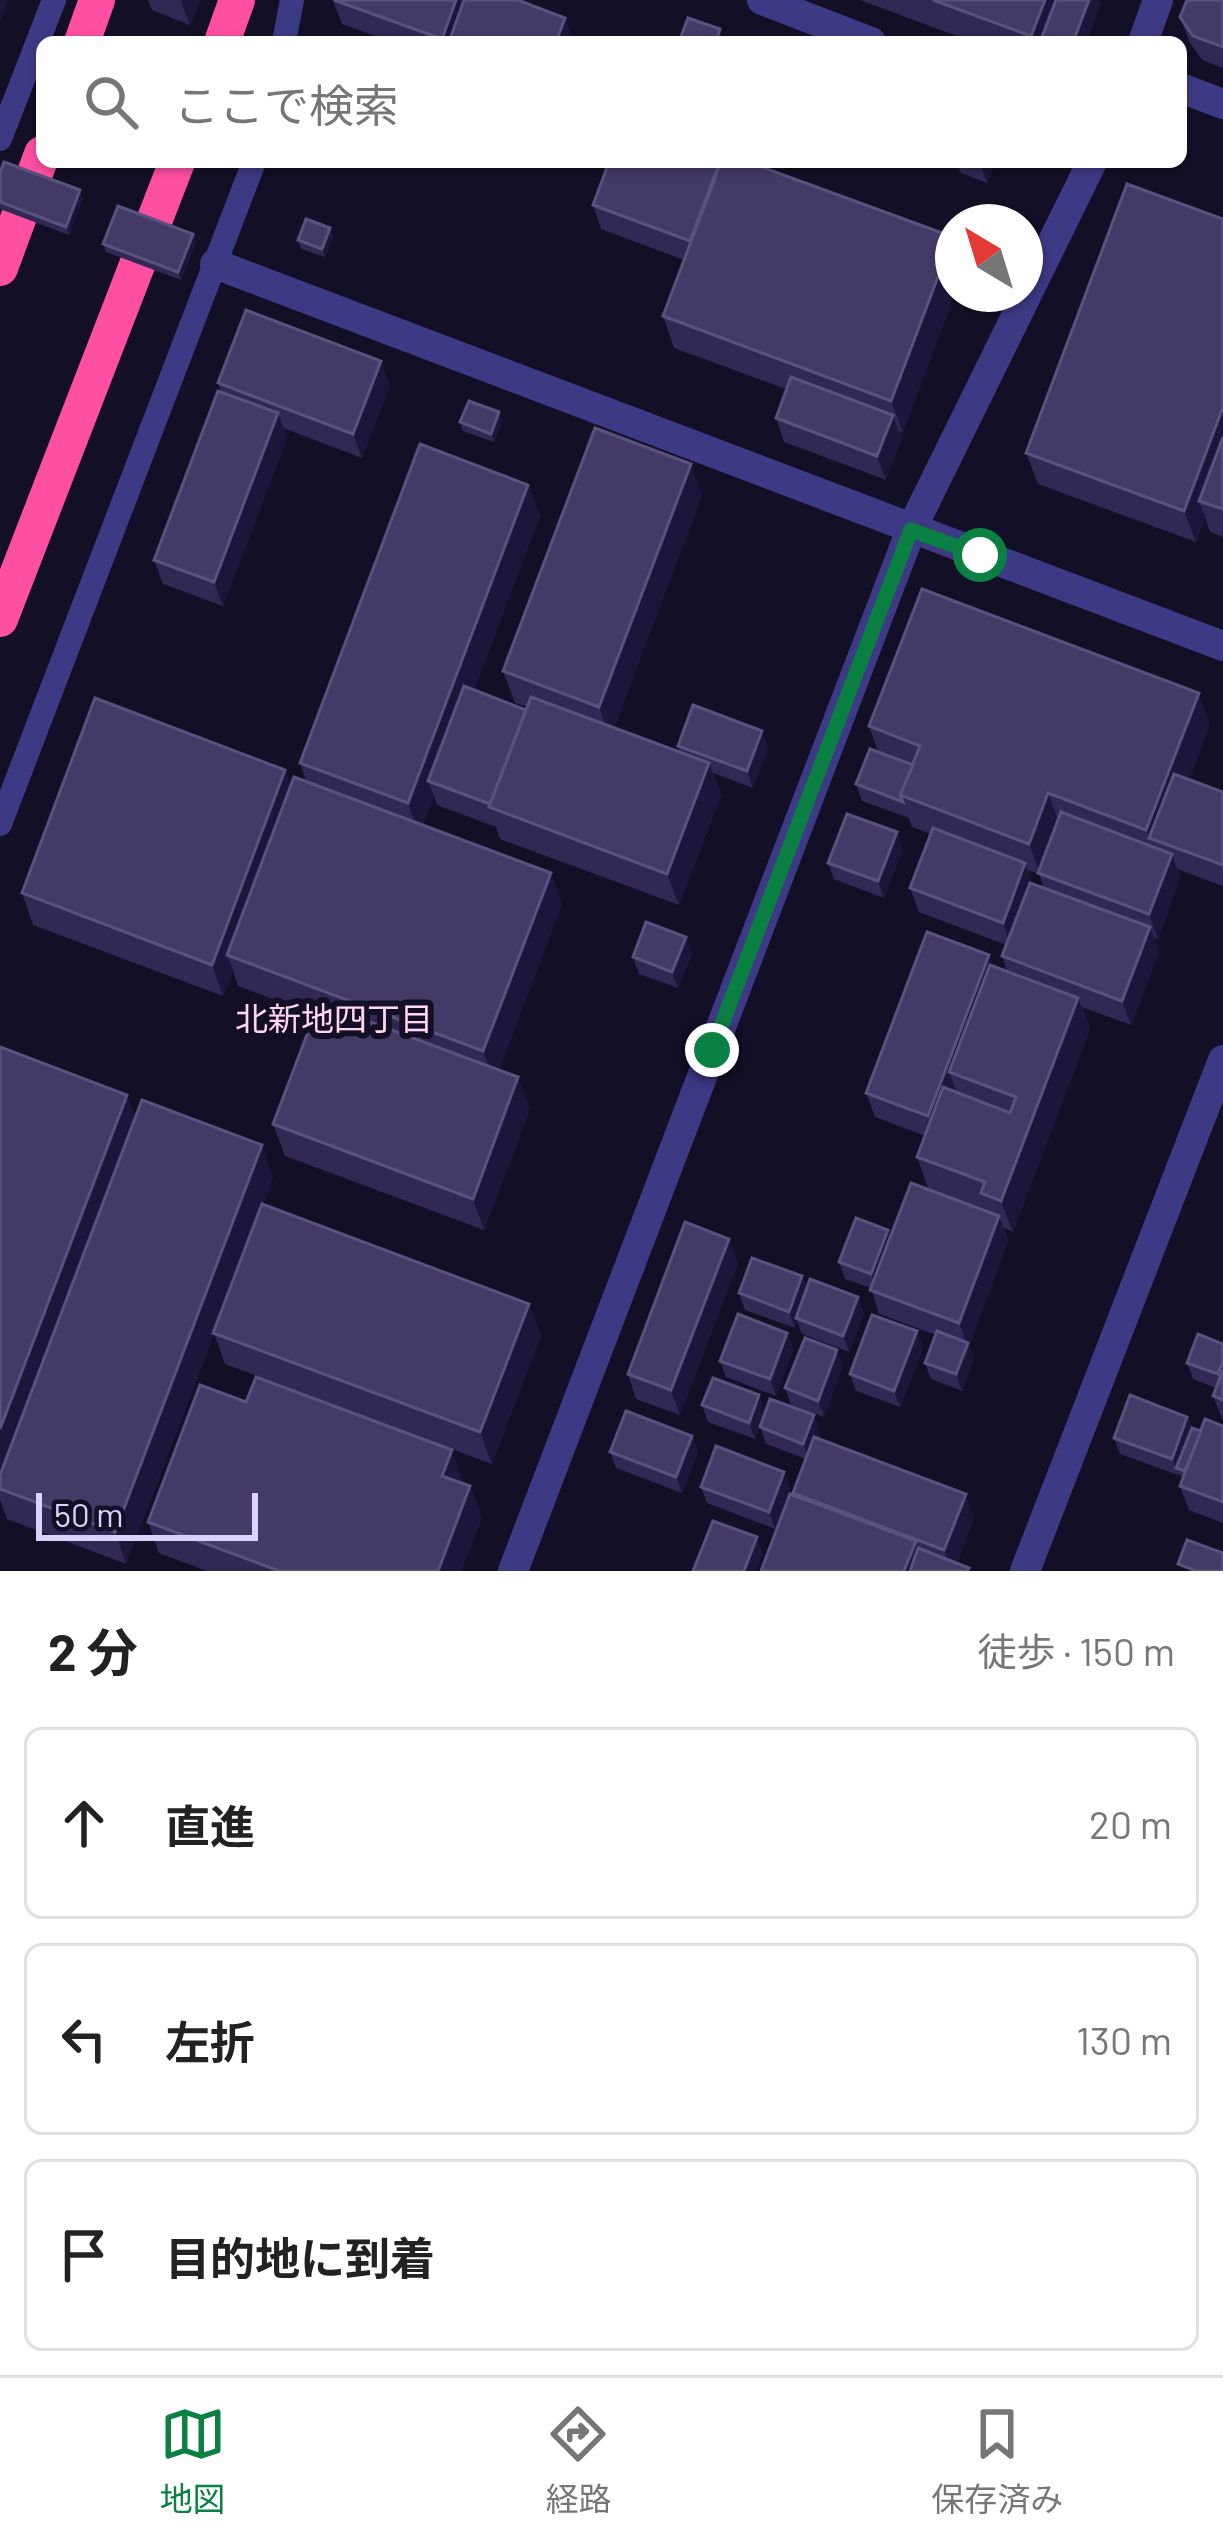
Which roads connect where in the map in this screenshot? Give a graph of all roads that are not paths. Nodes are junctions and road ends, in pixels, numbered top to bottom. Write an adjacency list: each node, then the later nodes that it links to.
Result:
1 (54, 0): 7 (street)
2 (97, 0): 8 (highway)
3 (237, 0): 9 (highway)
4 (292, 0): 10 (street)
5 (762, 0): 11 (street)
6 (1159, 0): 12 (street)
7 (40, 36)
8 (84, 36)
9 (224, 36)
10 (285, 36)
11 (855, 36)
12 (1145, 36)
13 (36, 46): 16 (street)
14 (1187, 90): 15 (street)
15 (1223, 104)
16 (0, 139)
17 (37, 168): 22 (highway)
18 (175, 168): 24 (highway)
19 (252, 168): 21 (street)
20 (1089, 168): 23 (street)
21 (214, 263): 23 (street); 26 (street)
22 (0, 268)
23 (911, 530): 25 (street); 28 (street)
24 (0, 619)
25 (1223, 646)
26 (0, 824)
27 (1223, 1060): 29 (street)
28 (513, 1571)
29 (1024, 1571)

